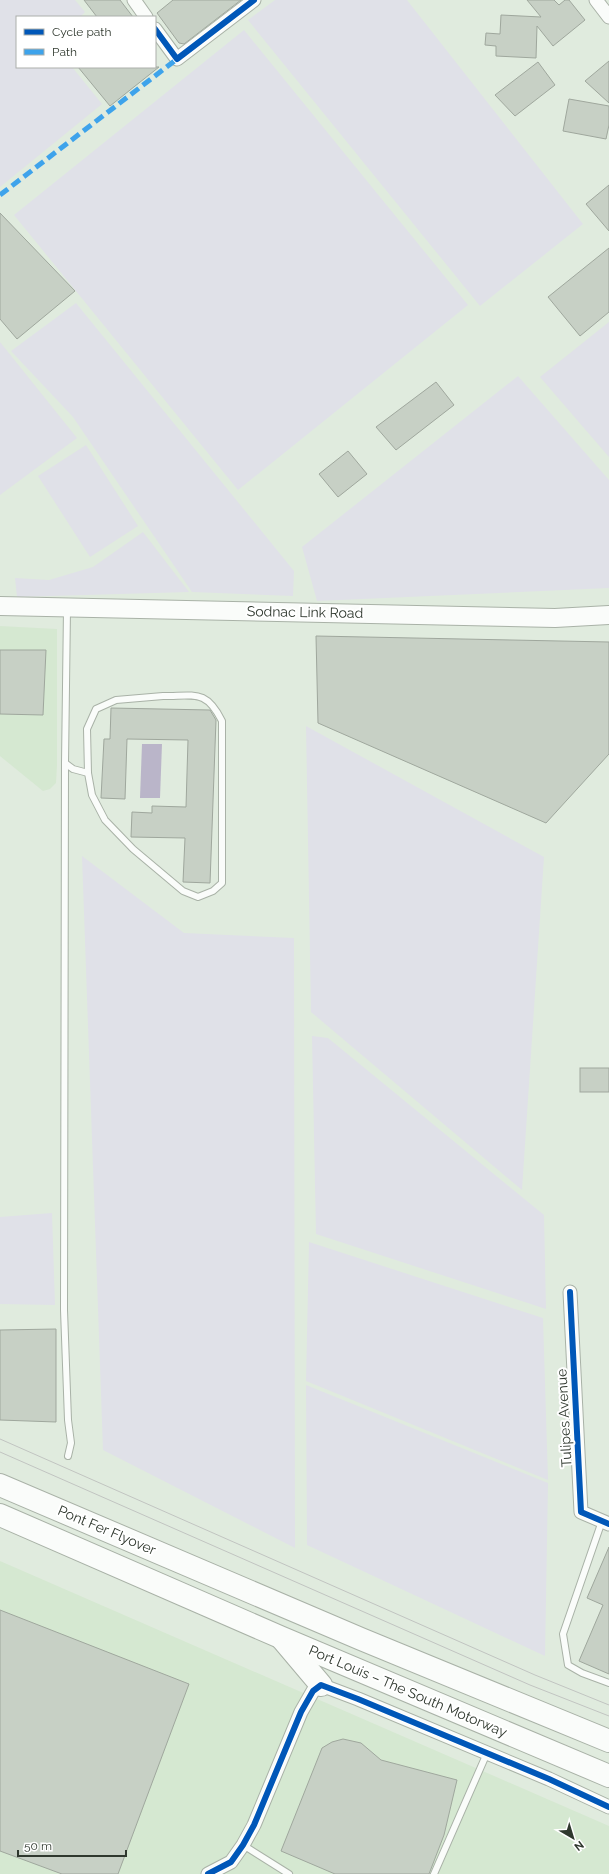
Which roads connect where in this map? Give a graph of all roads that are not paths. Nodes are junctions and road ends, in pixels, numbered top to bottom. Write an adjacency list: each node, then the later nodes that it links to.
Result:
1 (134, 0): 4 (street)
2 (254, 0): 6 (street)
3 (596, 0): 5 (street)
4 (145, 16)
5 (609, 17)
6 (156, 30)
7 (0, 606): 8 (main road, Sodnac Link Road)
8 (68, 607): 9 (main road, Sodnac Link Road); 10 (lane)
9 (609, 615)
10 (65, 763): 11 (lane); 13 (lane)
11 (88, 773): 11 (lane)
12 (570, 1292): 17 (street, Tulipes Avenue)
13 (68, 1456)
14 (0, 1473): 19 (highway)
15 (0, 1485): 19 (highway, Pont Fer Flyover)
16 (0, 1515): 20 (highway, Pont Fer Flyover)
17 (605, 1523): 22 (lane)
18 (0, 1530): 20 (highway)
19 (215, 1575): 24 (highway)
20 (208, 1605): 21 (highway, Port Louis – The South Motorway)
21 (280, 1637): 23 (highway); 26 (highway, Port Louis – The South Motorway)
22 (609, 1683)
23 (321, 1685): 25 (street); 28 (street)
24 (609, 1741)
25 (487, 1753): 27 (street); 31 (lane)
26 (609, 1776)
27 (609, 1807)
28 (243, 1845): 29 (street); 30 (lane)
29 (208, 1874)
30 (289, 1874)
31 (434, 1874)

